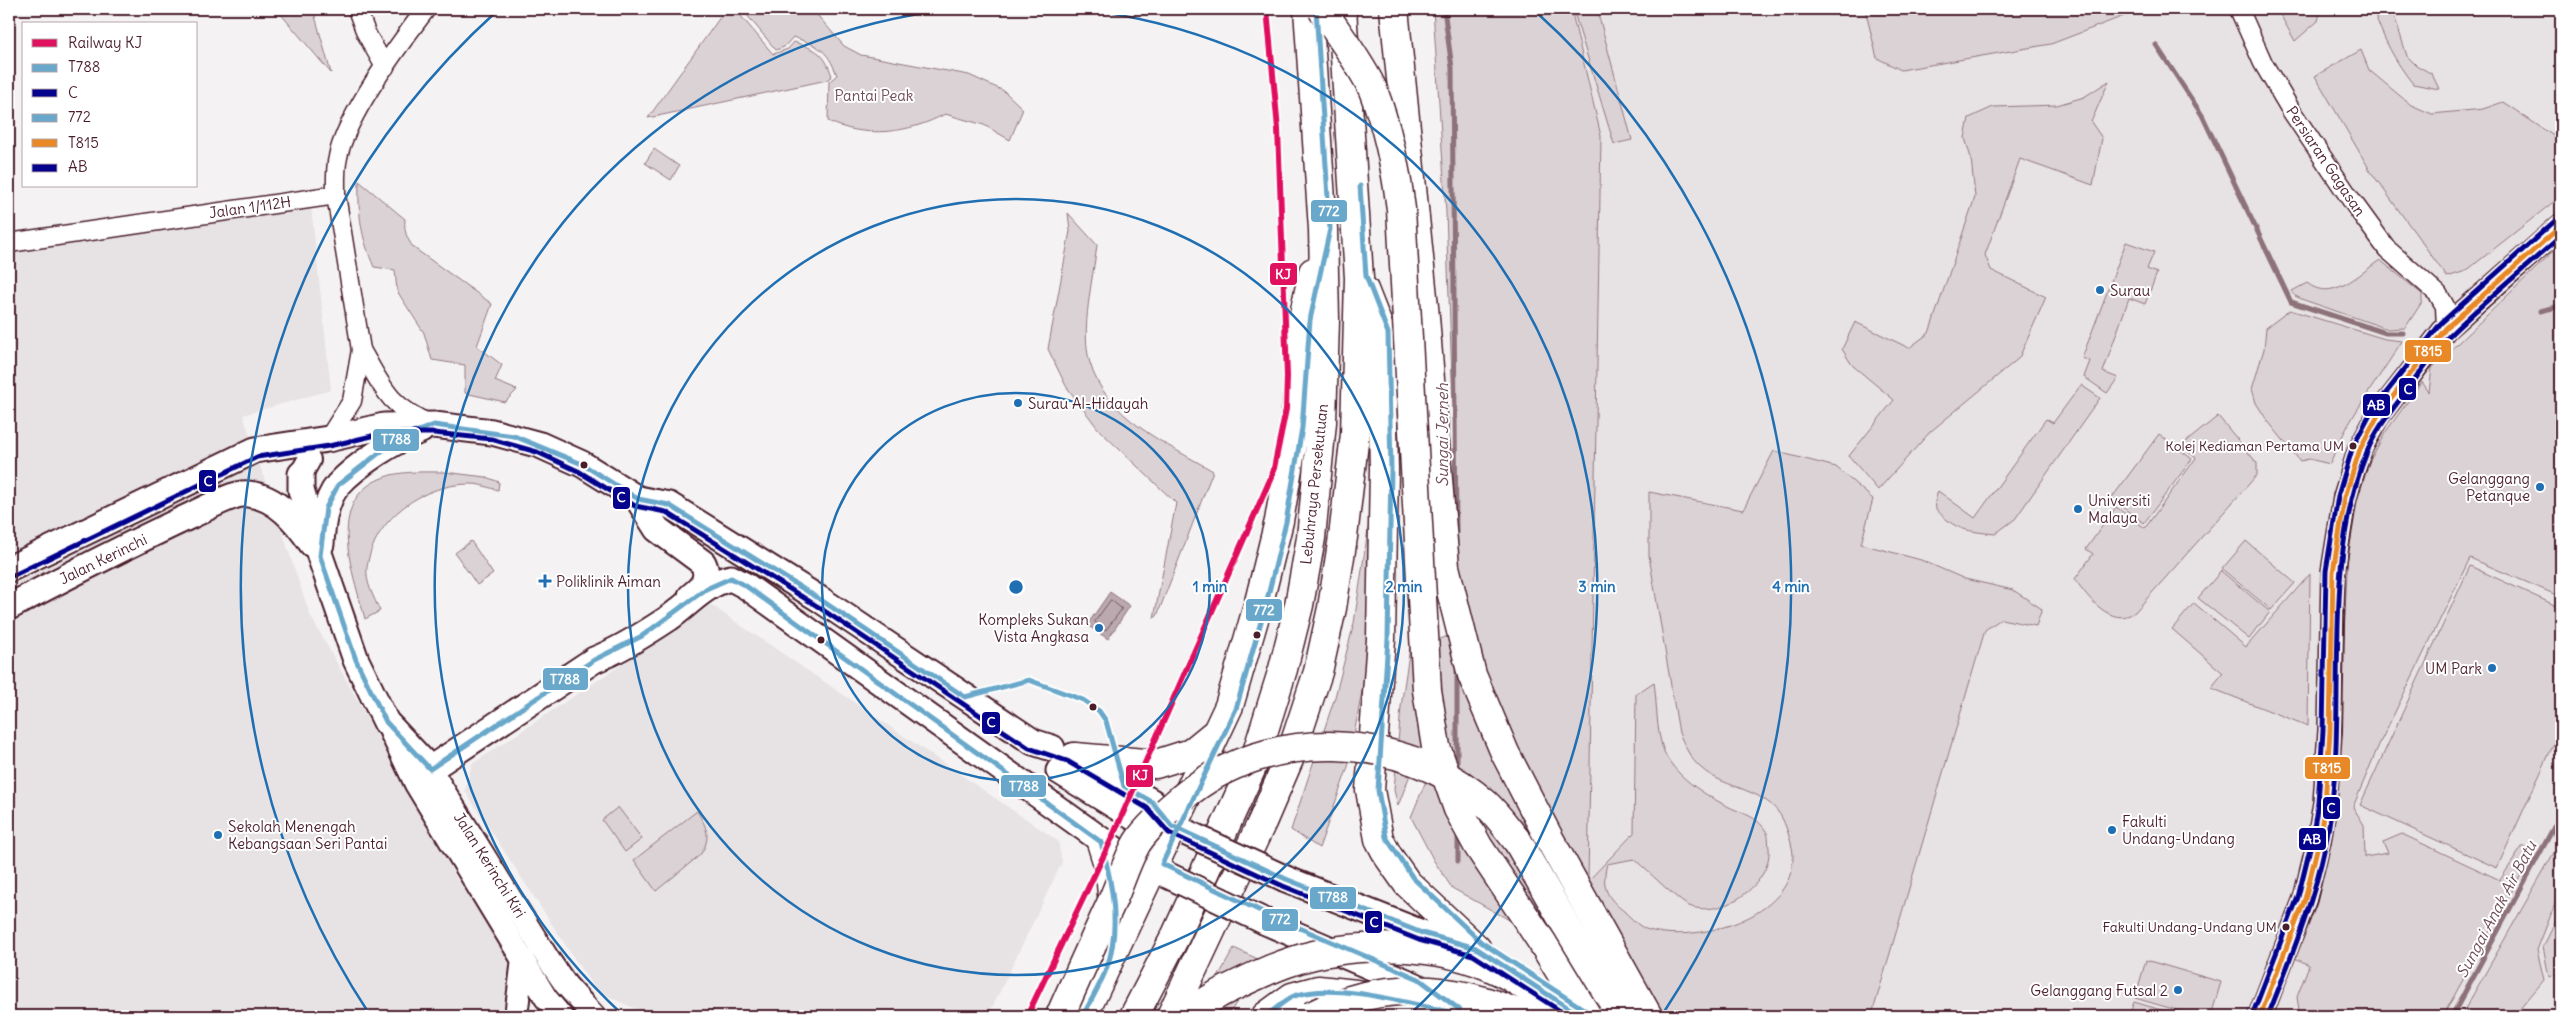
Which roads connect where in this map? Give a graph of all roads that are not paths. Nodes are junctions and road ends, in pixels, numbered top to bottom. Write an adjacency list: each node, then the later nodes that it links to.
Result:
1 (357, 9): 8 (street)
2 (426, 9): 8 (street)
3 (1308, 9): 11 (highway, Lebuhraya Persekutuan)
4 (1322, 9): 50 (highway, bridge)
5 (1342, 9): 13 (highway)
6 (1394, 9): 52 (highway)
7 (2239, 9): 14 (street, Persiaran Gagasan)
8 (385, 67): 9 (street)
9 (336, 195): 12 (street, Jalan 1/112H); 17 (street)
10 (2561, 226): 15 (street)
11 (1323, 229): 26 (highway); 42 (highway, Lebuhraya Persekutuan)
12 (9, 243)
13 (1359, 278): 32 (highway); 43 (highway)
14 (2438, 294): 15 (street, Persiaran Gagasan); 16 (street)
15 (2472, 304): 16 (street)
16 (2446, 328): 53 (street)
17 (360, 350): 18 (street); 19 (street)
18 (434, 426): 19 (main road); 20 (main road); 21 (main road)
19 (328, 439): 21 (main road, Jalan Kerinchi Kiri); 22 (main road)
20 (638, 499): 24 (main road); 27 (main road)
21 (320, 556): 23 (main road, Jalan Kerinchi); 25 (main road, Jalan Kerinchi Kiri)
22 (9, 569)
23 (9, 607)
24 (594, 660): 28 (main road); 30 (main road)
25 (386, 722): 28 (main road, Jalan Kerinchi Kiri); 33 (street, Jalan Kerinchi Kiri)
26 (1215, 733): 27 (highway); 29 (highway)
27 (1056, 754): 29 (main road)
28 (430, 769): 35 (street, Jalan Kerinchi Kiri)
29 (1179, 829): 31 (highway); 32 (main road, bridge)
30 (1101, 842): 31 (main road); 34 (highway)
31 (1160, 872): 34 (highway); 37 (main road, bridge)
32 (1476, 948): 49 (main road)
33 (523, 959): 36 (street, Jalan Kerinchi Kiri); 39 (street)
34 (1109, 960): 41 (highway)
35 (572, 991): 36 (street); 38 (street, Jalan Kerinchi Kiri)
36 (552, 1013)
37 (1453, 1014): 45 (highway)
38 (590, 1015)
39 (516, 1016)
40 (1060, 1016): 51 (highway, bridge)
41 (1083, 1016)
42 (1134, 1016)
43 (1171, 1016)
44 (1182, 1016): 48 (highway, bridge)
45 (1266, 1016)
46 (1311, 1016): 47 (highway, bridge)
47 (1523, 1016)
48 (1559, 1016)
49 (1581, 1016)
50 (1587, 1016)
51 (1618, 1016)
52 (1648, 1016)
53 (2260, 1016)

